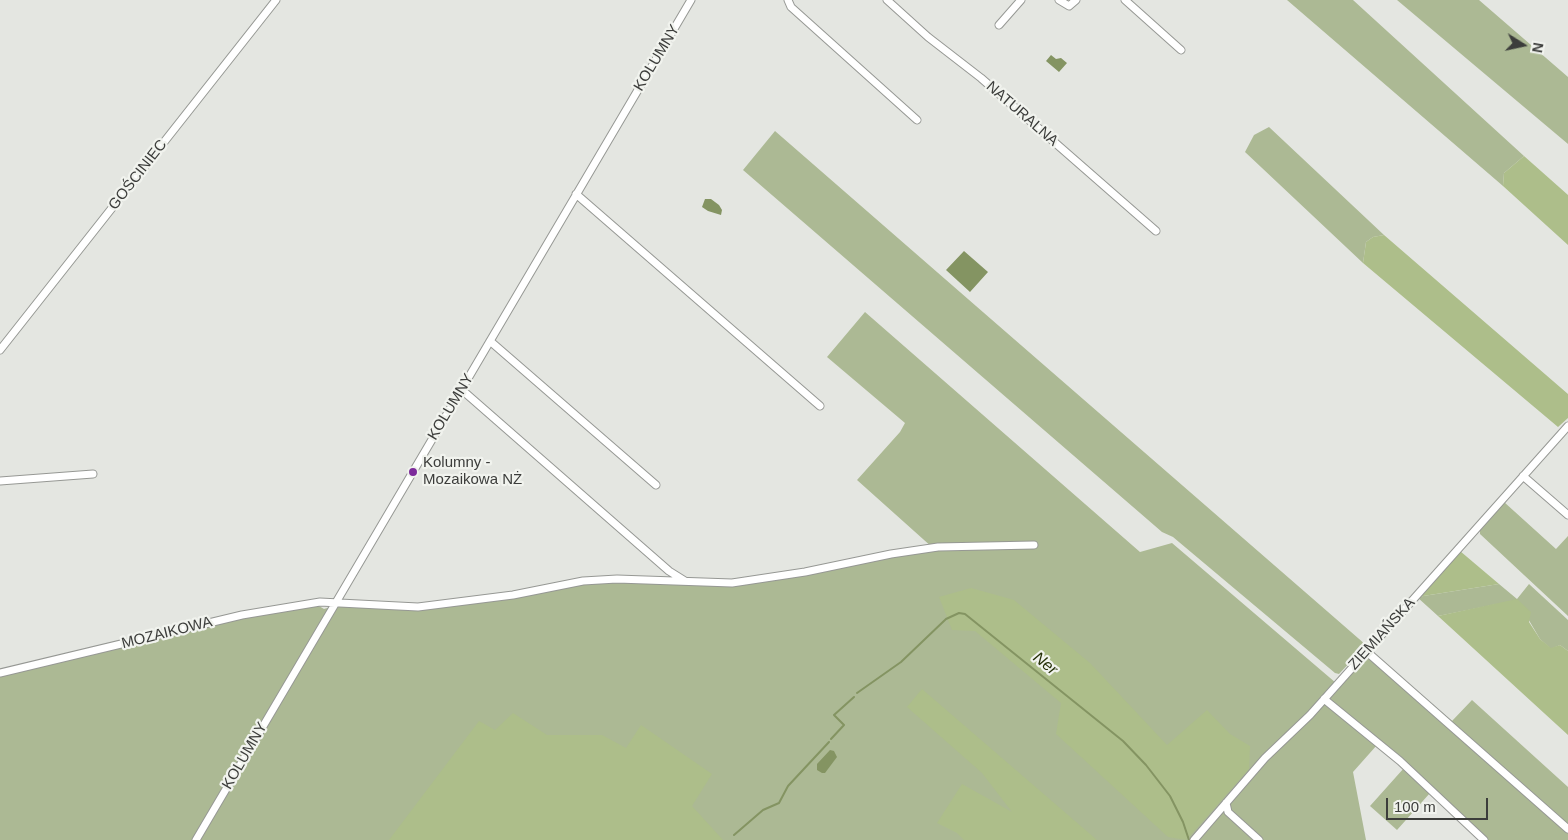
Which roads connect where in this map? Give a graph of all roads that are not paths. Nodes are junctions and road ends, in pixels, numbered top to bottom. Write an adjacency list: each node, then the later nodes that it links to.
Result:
1 (276, 0): 15 (street, GOŚCINIEC)
2 (691, 0): 12 (street, KOLUMNY)
3 (788, 0): 11 (street)
4 (887, 0): 13 (street, NATURALNA)
5 (1021, 0): 9 (street)
6 (1059, 0): 7 (street)
7 (1076, 0)
8 (1125, 0): 10 (street)
9 (999, 26)
10 (1181, 50)
11 (917, 120)
12 (576, 194): 14 (street, KOLUMNY); 17 (street)
13 (1156, 231)
14 (490, 341): 16 (street, KOLUMNY); 22 (street)
15 (0, 350)
16 (462, 390): 25 (street); 26 (street, KOLUMNY)
17 (820, 406)
18 (1568, 426): 20 (street, ZIEMIAŃSKA)
19 (92, 474): 21 (street)
20 (1523, 476): 23 (street); 27 (street, ZIEMIAŃSKA)
21 (0, 481)
22 (656, 485)
23 (1568, 515)
24 (1034, 545): 25 (street, MOZAIKOWA)
25 (686, 581): 26 (street, MOZAIKOWA)
26 (335, 603): 28 (street, MOZAIKOWA); 32 (street, KOLUMNY)
27 (1366, 651): 29 (street, ZIEMIAŃSKA); 31 (street)
28 (0, 673)
29 (1324, 699): 30 (street, ZIEMIAŃSKA); 35 (street)
30 (1226, 803): 33 (street, ZIEMIAŃSKA); 34 (street)
31 (1568, 829)
32 (196, 840)
33 (1194, 840)
34 (1260, 840)
35 (1484, 840)

